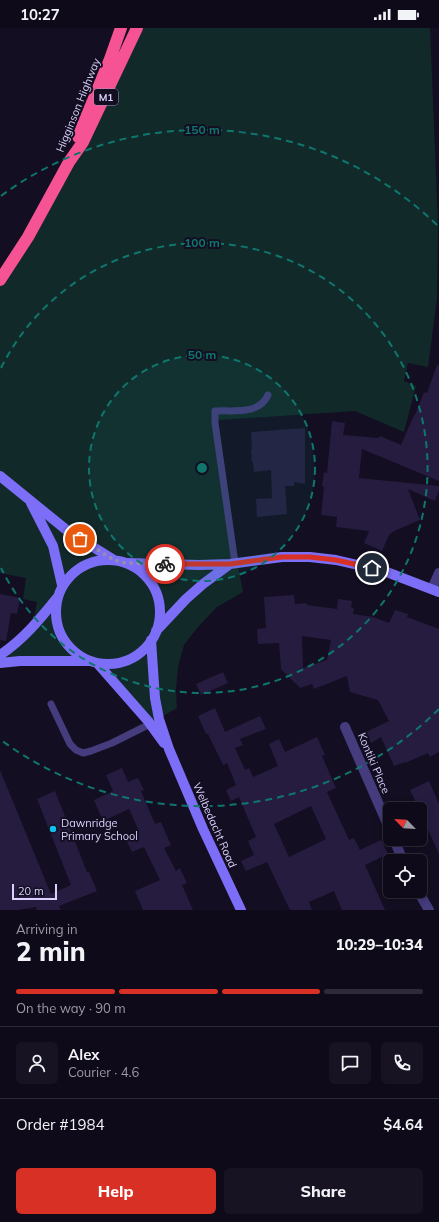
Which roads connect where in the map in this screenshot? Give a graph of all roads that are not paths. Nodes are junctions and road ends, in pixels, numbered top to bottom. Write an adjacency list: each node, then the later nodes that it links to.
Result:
1 (121, 28): 3 (highway, Higginson Highway / M1)
2 (137, 28): 3 (highway, Higginson Highway / M1)
3 (69, 162): 4 (highway, M1)
4 (0, 280)
5 (268, 395): 10 (lane)
6 (0, 476): 7 (street)
7 (30, 501): 8 (street); 12 (street)
8 (114, 560): 9 (street); 12 (street)
9 (125, 563): 10 (street); 15 (street)
10 (233, 564): 13 (street); 15 (street)
11 (439, 573): 13 (street)
12 (62, 584): 14 (street)
13 (435, 591)
14 (57, 598): 16 (street); 17 (street)
15 (154, 636): 17 (street); 22 (street, Welbedacht Road)
16 (0, 655)
17 (94, 662): 18 (street); 20 (street, Welbedacht Road)
18 (0, 663)
19 (51, 704): 20 (lane)
20 (150, 724): 22 (street, Welbedacht Road)
21 (345, 727): 23 (street, Kontiki Place)
22 (168, 749): 25 (street, Welbedacht Road)
23 (383, 814)
24 (422, 898): 26 (street)
25 (240, 910)
26 (429, 910)

